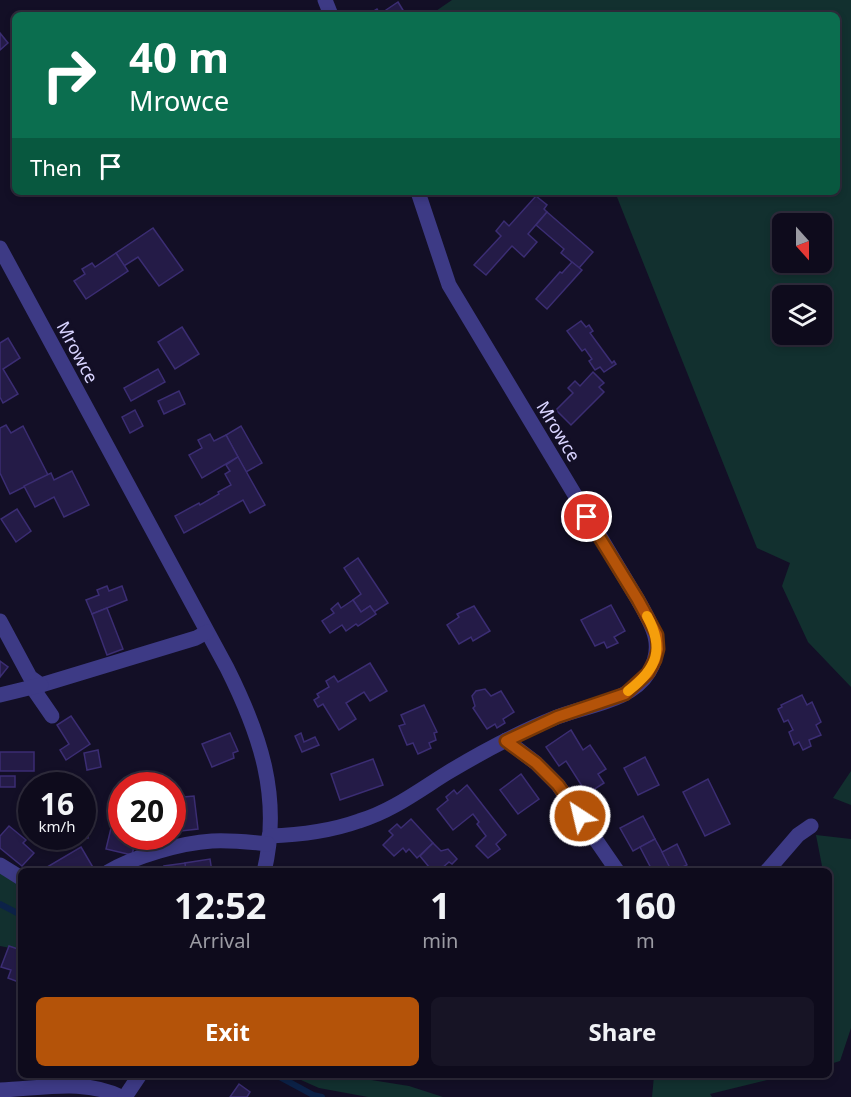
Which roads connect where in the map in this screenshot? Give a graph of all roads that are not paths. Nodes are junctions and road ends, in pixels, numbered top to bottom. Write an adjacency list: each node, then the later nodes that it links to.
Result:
1 (419, 195): 8 (street, Mrowce)
2 (0, 248): 4 (street, Mrowce)
3 (0, 621): 5 (street)
4 (207, 632): 5 (street); 10 (street, Mrowce)
5 (36, 686): 6 (street); 7 (street)
6 (0, 695)
7 (52, 716)
8 (506, 741): 10 (street, Mrowce); 14 (street)
9 (811, 826): 15 (street)
10 (269, 840): 12 (street); 13 (street, Mrowce)
11 (0, 865): 16 (street)
12 (118, 868)
13 (265, 868)
14 (615, 868)
15 (769, 868)
16 (18, 876)
17 (137, 1078): 19 (street)
18 (6, 1092): 19 (street)
19 (123, 1097)

